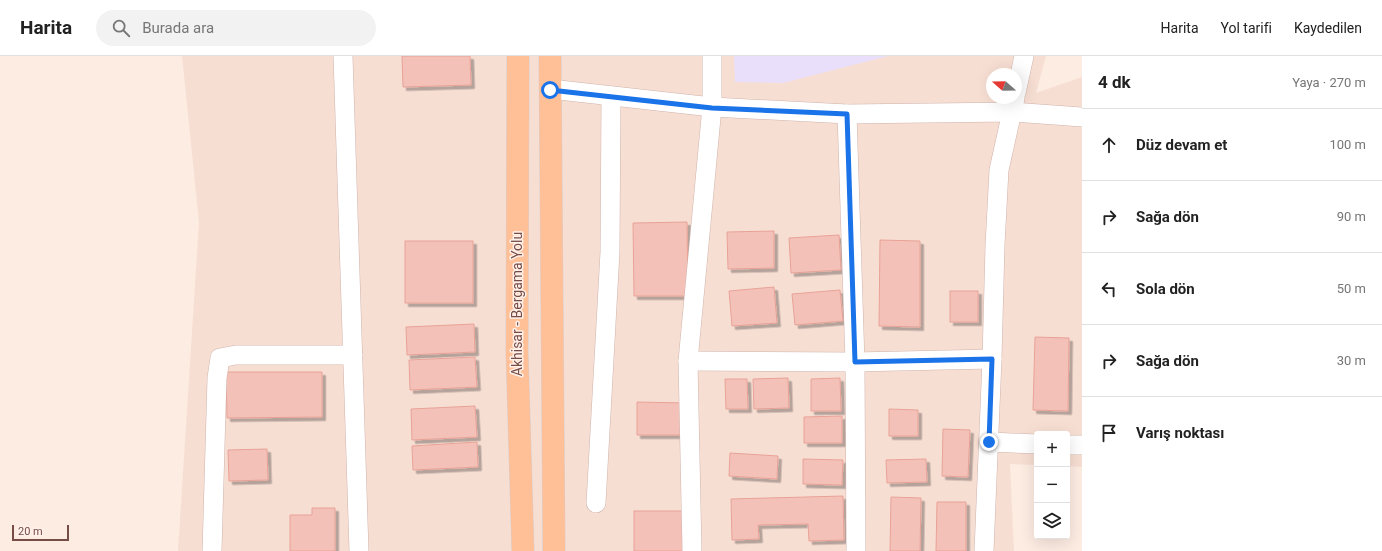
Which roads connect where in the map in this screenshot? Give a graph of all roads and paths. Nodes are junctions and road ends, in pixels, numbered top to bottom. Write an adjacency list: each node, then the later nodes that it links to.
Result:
1 (343, 56): 13 (street)
2 (518, 56): 24 (main road, Akhisar - Bergama Yolu)
3 (550, 56): 7 (main road)
4 (712, 56): 10 (street)
5 (1024, 56): 6 (street)
6 (1021, 68)
7 (550, 90): 8 (street); 25 (main road)
8 (611, 96): 10 (street); 21 (street)
9 (1014, 105): 11 (street); 12 (street); 14 (street)
10 (712, 108): 11 (street); 15 (street)
11 (847, 114): 16 (street)
12 (1082, 117)
13 (353, 355): 22 (street); 23 (street)
14 (992, 359): 16 (street); 17 (street)
15 (688, 361): 16 (street); 26 (street)
16 (855, 362): 27 (street)
17 (989, 442): 18 (street); 28 (street)
18 (1034, 444)
19 (1070, 445): 20 (street)
20 (1082, 445)
21 (596, 503)
22 (212, 551)
23 (359, 551)
24 (523, 551)
25 (554, 551)
26 (692, 551)
27 (856, 551)
28 (984, 551)

